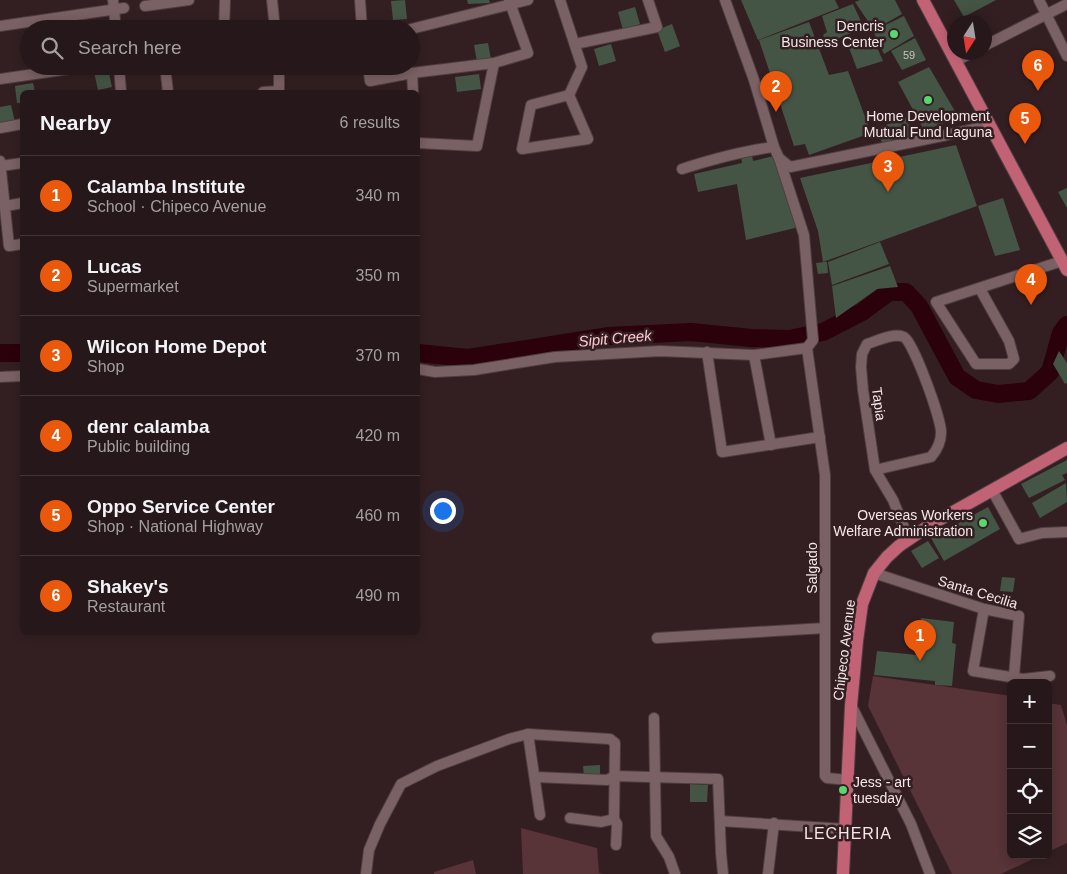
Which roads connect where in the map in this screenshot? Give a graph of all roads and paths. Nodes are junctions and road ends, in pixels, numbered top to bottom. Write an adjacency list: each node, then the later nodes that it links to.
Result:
1 (190, 0): 14 (street)
2 (225, 0): 18 (street)
3 (272, 0): 19 (street)
4 (360, 0): 20 (street)
5 (528, 0): 11 (street)
6 (560, 0): 25 (street)
7 (648, 0): 25 (street)
8 (725, 0): 47 (street, Salgado)
9 (923, 0): 27 (main road)
10 (1039, 0): 15 (street)
11 (509, 2): 23 (street); 28 (street)
12 (1067, 4): 15 (street)
13 (118, 5): 16 (street); 17 (street)
14 (145, 6)
15 (1046, 14): 24 (street); 26 (street)
16 (34, 20)
17 (117, 20)
18 (224, 20)
19 (274, 20)
20 (361, 20)
21 (20, 22): 22 (street)
22 (0, 26)
23 (420, 27)
24 (992, 42)
25 (575, 44): 42 (street)
26 (1067, 56)
27 (956, 61): 44 (main road)
28 (494, 63): 29 (street); 46 (street)
29 (420, 72)
30 (32, 75): 37 (street)
31 (120, 75): 38 (street)
32 (166, 75): 39 (street)
33 (279, 75): 40 (street)
34 (369, 75): 35 (street)
35 (402, 75)
36 (412, 75): 41 (street)
37 (0, 80)
38 (121, 90)
39 (168, 90)
40 (279, 90)
41 (413, 90)
42 (569, 95): 42 (street)
43 (20, 124): 45 (street)
44 (990, 125): 48 (street); 56 (main road)
45 (0, 128)
46 (420, 143)
47 (774, 147): 48 (street, Salgado); 52 (street)
48 (779, 158): 58 (street, Salgado)
49 (0, 161): 51 (street)
50 (20, 163): 51 (street)
51 (1, 166): 54 (street)
52 (682, 169)
53 (20, 203): 54 (street)
54 (6, 206): 55 (street)
55 (20, 244)
56 (1065, 266): 57 (street)
57 (980, 289): 57 (street)
58 (810, 344): 60 (street); 64 (street, Salgado)
59 (707, 352): 60 (street); 61 (street); 65 (street)
60 (754, 355): 65 (street)
61 (420, 369)
62 (20, 376): 63 (street)
63 (0, 377)
64 (820, 437): 65 (street); 73 (street, Salgado)
65 (770, 445)
66 (1067, 448): 68 (main road, Chipeco Avenue)
67 (875, 470): 67 (street, Tapia); 70 (street, Tapia)
68 (992, 490): 69 (street); 70 (main road, Chipeco Avenue)
69 (1067, 532)
70 (909, 540): 71 (main road, Chipeco Avenue)
71 (874, 573): 72 (street, Santa Cecilia); 77 (main road, Chipeco Avenue)
72 (984, 609): 75 (street, Santa Cecilia); 75 (street)
73 (826, 628): 74 (street); 83 (street, Salgado)
74 (657, 638)
75 (1014, 676): 76 (street)
76 (1050, 676)
77 (851, 706): 83 (main road, Chipeco Avenue); 96 (street)
78 (654, 718): 82 (street)
79 (528, 734): 80 (street); 81 (street); 91 (street)
80 (615, 776): 81 (street); 82 (street); 86 (street)
81 (535, 777): 84 (street)
82 (656, 777): 87 (street); 92 (street)
83 (848, 780): 89 (main road, Chipeco Avenue)
84 (540, 815)
85 (570, 818): 86 (street)
86 (614, 819): 90 (street)
87 (720, 821): 88 (street); 93 (street)
88 (774, 823): 89 (street); 94 (street)
89 (845, 829): 95 (main road, Chipeco Avenue)
90 (616, 845)
91 (366, 874)
92 (675, 874)
93 (723, 874)
94 (768, 874)
95 (843, 874)
96 (930, 874)

